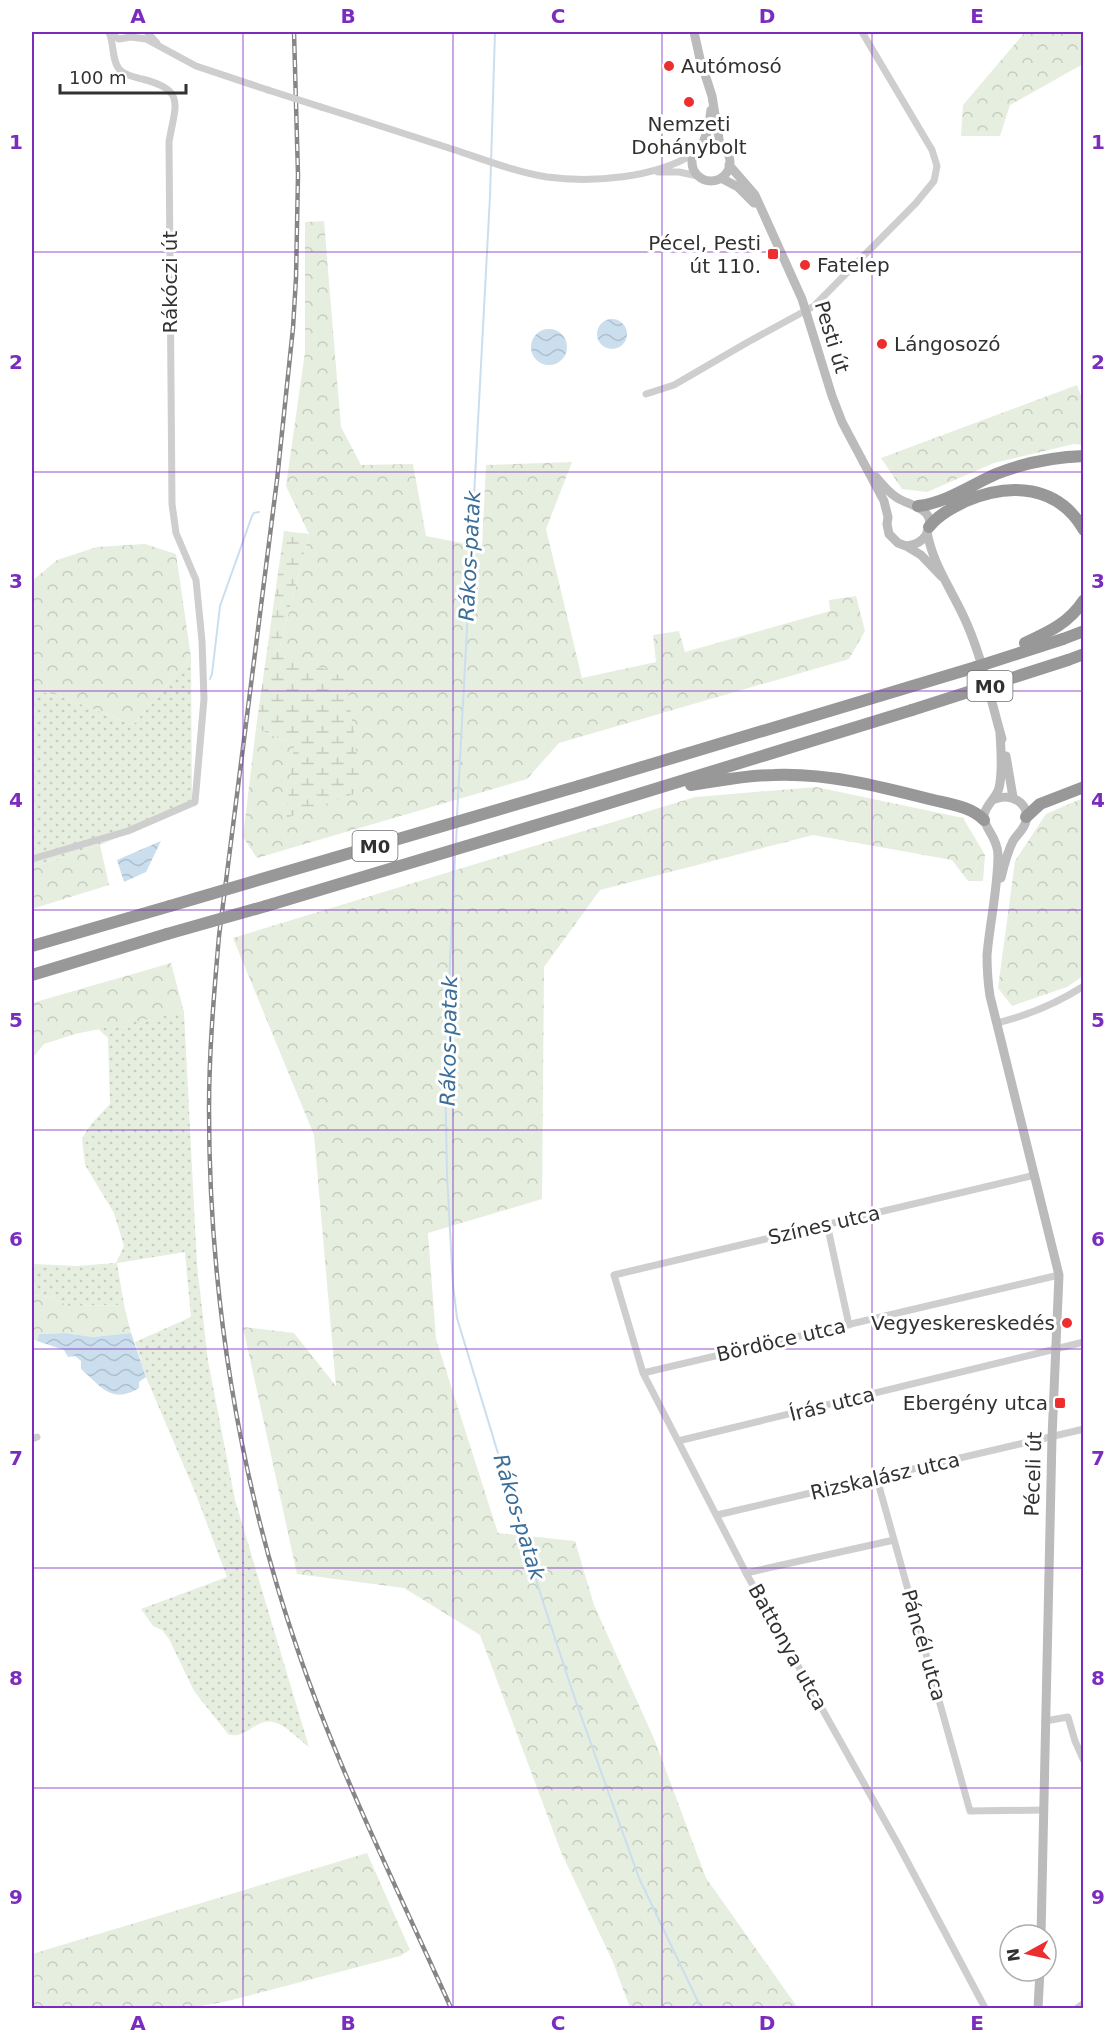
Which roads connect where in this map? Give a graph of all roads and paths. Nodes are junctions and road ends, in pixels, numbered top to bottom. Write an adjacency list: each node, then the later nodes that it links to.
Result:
1 (138, 32): 6 (street)
2 (147, 32): 8 (street)
3 (694, 32): 10 (main road)
4 (862, 32): 19 (street)
5 (109, 33): 7 (street); 9 (street)
6 (131, 38): 7 (street); 8 (street)
7 (122, 39): 9 (street)
8 (161, 47): 15 (street, bridge)
9 (114, 57): 42 (street, Rákóczi út)
10 (712, 96): 11 (main road); 12 (main road)
11 (702, 145): 12 (main road); 13 (main road)
12 (720, 145): 14 (main road)
13 (693, 154): 15 (street); 16 (main road)
14 (729, 165): 17 (main road); 18 (main road, Pesti út)
15 (647, 172): 16 (street)
16 (698, 176): 17 (main road)
17 (721, 178): 18 (main road, Pesti út)
18 (765, 221): 19 (main road, Pesti út)
19 (807, 311): 20 (street); 22 (main road, Pesti út)
20 (646, 394)
21 (1083, 456): 23 (highway)
22 (865, 464): 23 (main road); 24 (main road)
23 (913, 505): 24 (main road); 25 (main road)
24 (888, 518): 27 (main road)
25 (928, 530): 26 (highway); 27 (main road); 28 (main road)
26 (1083, 530)
27 (906, 546): 28 (main road)
28 (942, 577): 33 (main road)
29 (1083, 600): 32 (highway, bridge)
30 (1083, 631): 32 (highway, M0, bridge)
31 (1083, 654): 35 (highway, M0, bridge)
32 (976, 667): 44 (highway, M0, bridge)
33 (1000, 733): 36 (main road); 37 (main road)
34 (1083, 787): 38 (highway)
35 (643, 793): 39 (highway); 45 (highway, M0, bridge)
36 (1013, 798): 37 (main road); 38 (main road)
37 (994, 799): 39 (main road)
38 (1026, 817): 41 (main road)
39 (984, 820): 40 (main road)
40 (993, 834): 41 (main road); 43 (main road)
41 (1017, 835): 43 (main road)
42 (32, 860)
43 (995, 898): 47 (main road, Péceli út)
44 (32, 946)
45 (32, 975)
46 (1083, 986): 47 (street)
47 (996, 1023): 48 (main road, Péceli út)
48 (1035, 1175): 49 (street, Színes utca); 51 (main road, Péceli út)
49 (827, 1224): 50 (street, Színes utca); 52 (street)
50 (614, 1275): 55 (street, Battonya utca)
51 (1059, 1275): 52 (street, Bördöce utca); 54 (main road, Péceli út)
52 (849, 1325): 55 (street, Bördöce utca)
53 (1083, 1342): 54 (street, Írás utca)
54 (1056, 1349): 57 (main road, Péceli út); 58 (street, Írás utca)
55 (643, 1372): 58 (street, Battonya utca)
56 (1083, 1429): 57 (street)
57 (1052, 1437): 59 (street, Rizskalász utca); 63 (main road, Péceli út)
58 (678, 1441): 60 (street, Battonya utca)
59 (877, 1479): 60 (street, Rizskalász utca); 61 (street, Páncél utca)
60 (717, 1515): 62 (street, Battonya utca)
61 (894, 1540): 62 (street); 65 (street, Páncél utca)
62 (746, 1573): 69 (street, Battonya utca)
63 (1045, 1721): 64 (street); 65 (main road, Péceli út)
64 (1083, 1761)
65 (1044, 1810): 66 (main road, Péceli út)
66 (1041, 1923)
67 (1039, 1983): 70 (main road)
68 (1083, 2003): 71 (street)
69 (985, 2008)
70 (1038, 2008)
71 (1077, 2008)

